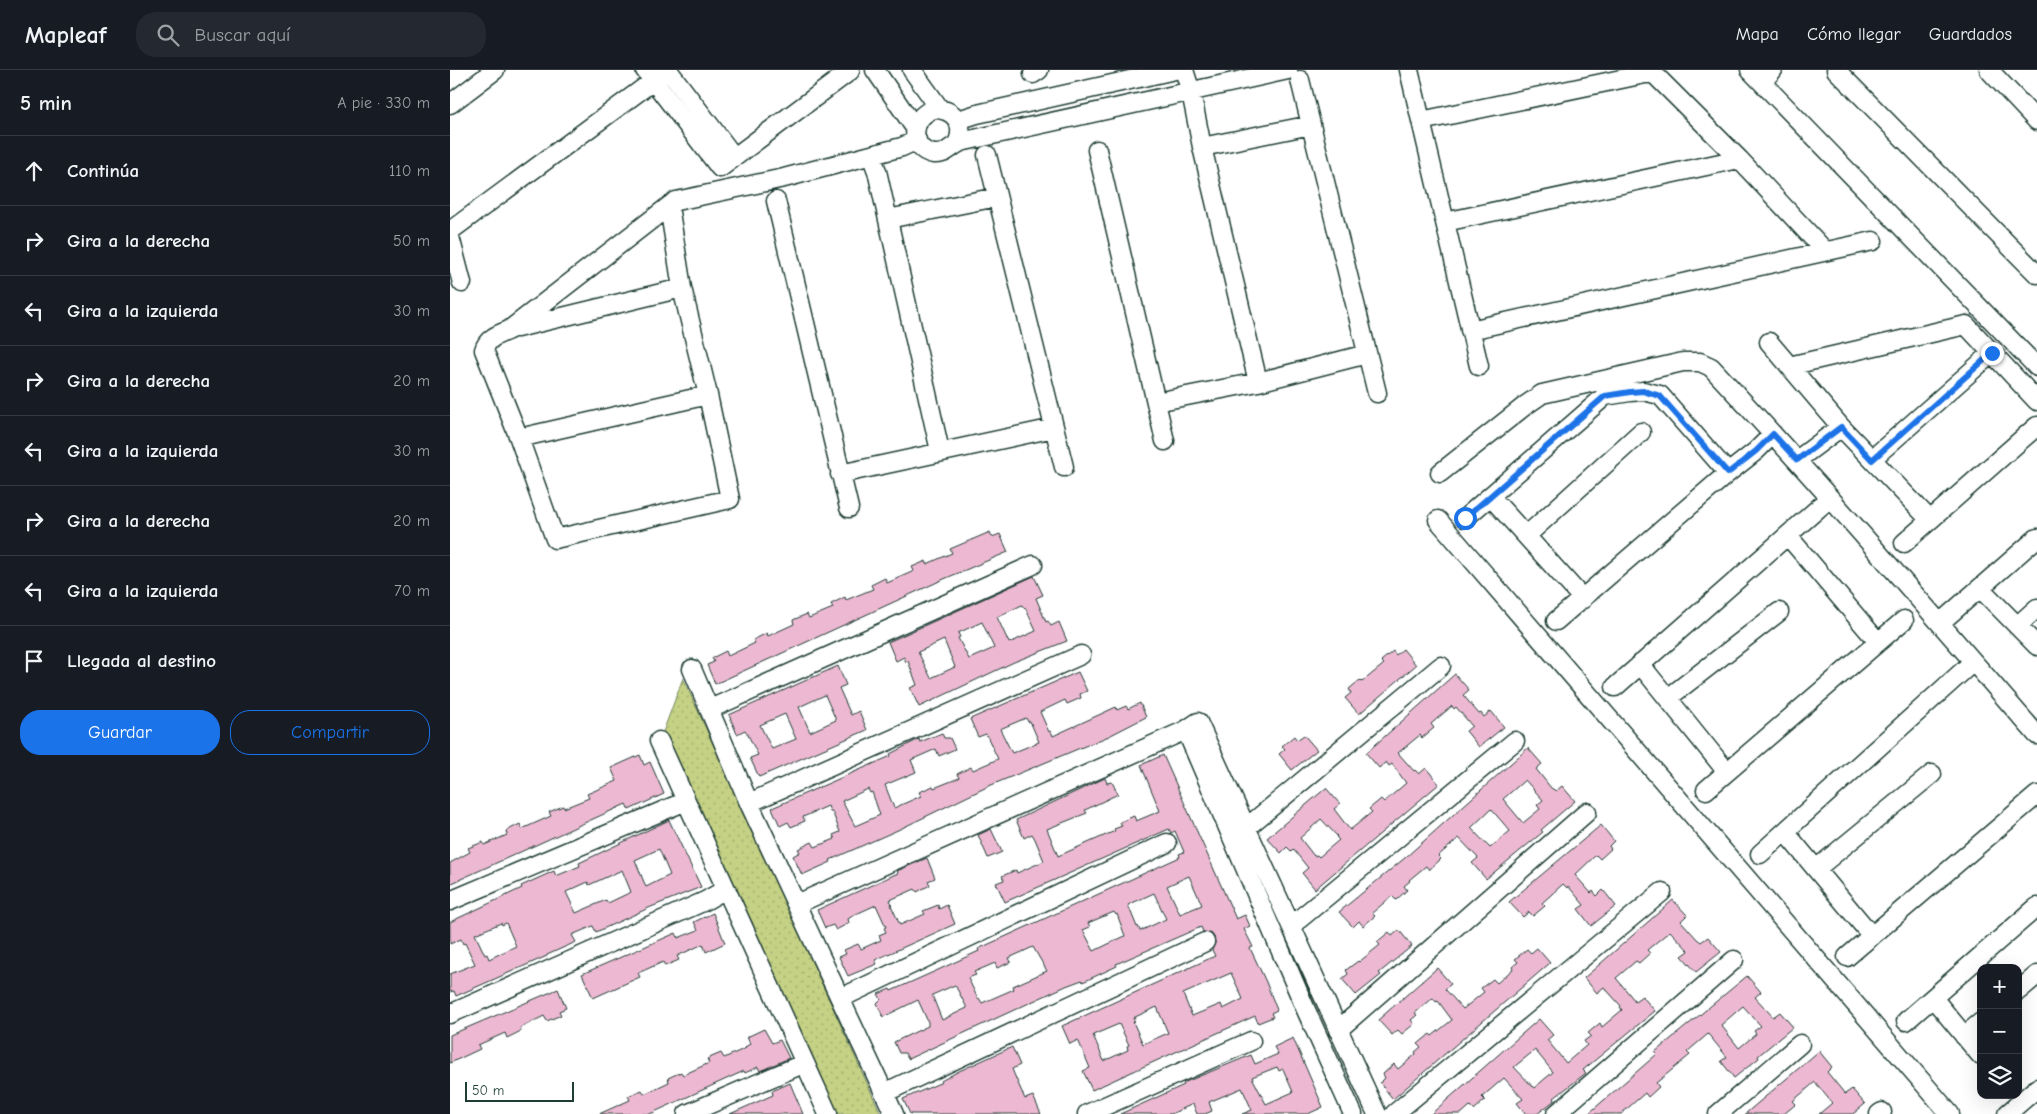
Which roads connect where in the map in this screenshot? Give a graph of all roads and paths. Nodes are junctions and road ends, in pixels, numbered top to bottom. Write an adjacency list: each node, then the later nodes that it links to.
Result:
1 (495, 70): 15 (street)
2 (668, 70): 12 (street); 27 (street)
3 (875, 70): 21 (street)
4 (912, 70): 16 (street)
5 (1176, 70): 17 (street)
6 (1184, 70): 14 (street)
7 (1409, 70): 18 (street)
8 (1836, 70): 38 (street)
9 (1989, 70): 19 (street)
10 (850, 71): 27 (street)
11 (1761, 74): 48 (street)
12 (649, 75): 27 (street); 34 (street)
13 (1294, 75): 14 (street); 20 (street)
14 (1191, 92): 22 (street); 23 (street)
15 (450, 104)
16 (940, 109): 17 (street); 21 (street)
17 (958, 120): 22 (street)
18 (1421, 121): 28 (street); 33 (street)
19 (2037, 121)
20 (1311, 125): 23 (street); 45 (street)
21 (911, 138): 22 (street); 25 (street)
22 (956, 144)
23 (1202, 147): 49 (street)
24 (1097, 150): 53 (street)
25 (871, 155): 31 (street); 32 (street)
26 (987, 155): 29 (street)
27 (734, 157)
28 (1739, 159): 33 (street); 37 (street)
29 (997, 196): 32 (street); 56 (street)
30 (776, 201): 67 (street)
31 (669, 206): 40 (street); 41 (street)
32 (888, 220): 61 (street)
33 (1445, 222): 42 (street)
34 (450, 231)
35 (450, 237): 39 (street)
36 (1873, 241): 37 (street)
37 (1826, 251): 42 (street)
38 (2037, 274)
39 (462, 283)
40 (682, 288): 41 (street); 51 (street)
41 (509, 330): 59 (street)
42 (1470, 330): 46 (street)
43 (1769, 342): 47 (street)
44 (1992, 353): 47 (street); 52 (street); 63 (street)
45 (1367, 354): 49 (street); 50 (street)
46 (1479, 366)
47 (1789, 366): 55 (street)
48 (2037, 367)
49 (1258, 382): 53 (street)
50 (1377, 393)
51 (708, 395): 59 (street); 59 (street)
52 (2037, 401)
53 (1156, 402): 60 (street)
54 (2037, 426): 73 (street)
55 (1841, 427): 62 (street); 63 (street)
56 (1054, 428): 61 (street); 64 (street)
57 (1641, 432): 74 (street)
58 (1773, 434): 62 (street); 65 (street); 66 (street)
59 (519, 438)
60 (1165, 441)
61 (940, 451): 67 (street)
62 (1797, 460): 69 (street)
63 (1872, 460): 73 (street)
64 (1064, 467)
65 (1440, 473)
66 (1728, 473): 68 (street); 80 (street)
67 (840, 474): 70 (street)
68 (1490, 496): 71 (street); 74 (street)
69 (1830, 498): 75 (street); 85 (street)
70 (848, 508)
71 (1465, 518)
72 (1438, 520): 150 (street)
73 (1930, 520): 77 (street)
74 (1526, 536): 80 (street)
75 (1788, 536): 87 (street); 91 (street)
76 (2037, 538): 79 (street)
77 (1904, 543)
78 (1033, 565): 96 (street)
79 (1980, 588): 85 (street); 86 (street)
80 (1582, 599): 84 (street)
81 (2037, 608): 86 (street)
82 (1779, 612): 95 (street)
83 (1904, 620): 87 (street)
84 (1556, 621)
85 (1941, 622): 90 (street)
86 (2017, 626): 88 (street)
87 (1878, 642): 101 (street)
88 (2037, 646)
89 (1081, 655): 106 (street)
90 (1973, 662): 98 (street); 109 (street)
91 (1640, 664): 94 (street); 95 (street)
92 (1441, 666): 108 (street)
93 (692, 669): 96 (street)
94 (1614, 686)
95 (1668, 698): 101 (street)
96 (710, 709): 106 (street)
97 (1186, 730): 108 (street); 116 (street); 128 (street)
98 (2037, 735)
99 (659, 741): 105 (street)
100 (1514, 741): 118 (street)
101 (1727, 772): 103 (street)
102 (1932, 774): 112 (street)
103 (1706, 790)
104 (2037, 794): 119 (street)
105 (686, 800): 113 (street); 115 (street)
106 (749, 803): 116 (street)
107 (1587, 812): 132 (street)
108 (1246, 828): 118 (street)
109 (1785, 832): 111 (street); 112 (street)
110 (1167, 843): 125 (street)
111 (1760, 854)
112 (1816, 869): 119 (street)
113 (726, 889): 129 (street); 137 (street)
114 (1662, 892): 147 (street)
115 (450, 901)
116 (797, 904): 125 (street)
117 (2037, 907): 126 (street)
118 (1291, 926): 127 (street)
119 (1872, 936): 121 (street)
120 (1205, 942): 139 (street)
121 (1847, 957)
122 (1734, 960): 148 (street)
123 (2037, 975): 124 (street)
124 (2022, 987)
125 (841, 998): 139 (street)
126 (1933, 998): 130 (street); 133 (street)
127 (1325, 1001): 128 (street); 132 (street)
128 (1306, 1010): 145 (street)
129 (450, 1014)
130 (1906, 1022)
131 (1977, 1025): 133 (street)
132 (1338, 1030): 146 (street)
133 (1964, 1036): 136 (street)
134 (1251, 1041): 144 (street)
135 (1800, 1044): 149 (street)
136 (1979, 1054)
137 (805, 1062): 141 (street); 142 (street)
138 (2037, 1088): 140 (street)
139 (884, 1093): 143 (street)
140 (2013, 1104)
141 (687, 1114)
142 (828, 1114)
143 (894, 1114)
144 (1087, 1114)
145 (1353, 1114)
146 (1377, 1114)
147 (1394, 1114)
148 (1556, 1114)
149 (1718, 1114)
150 (1950, 1114)

